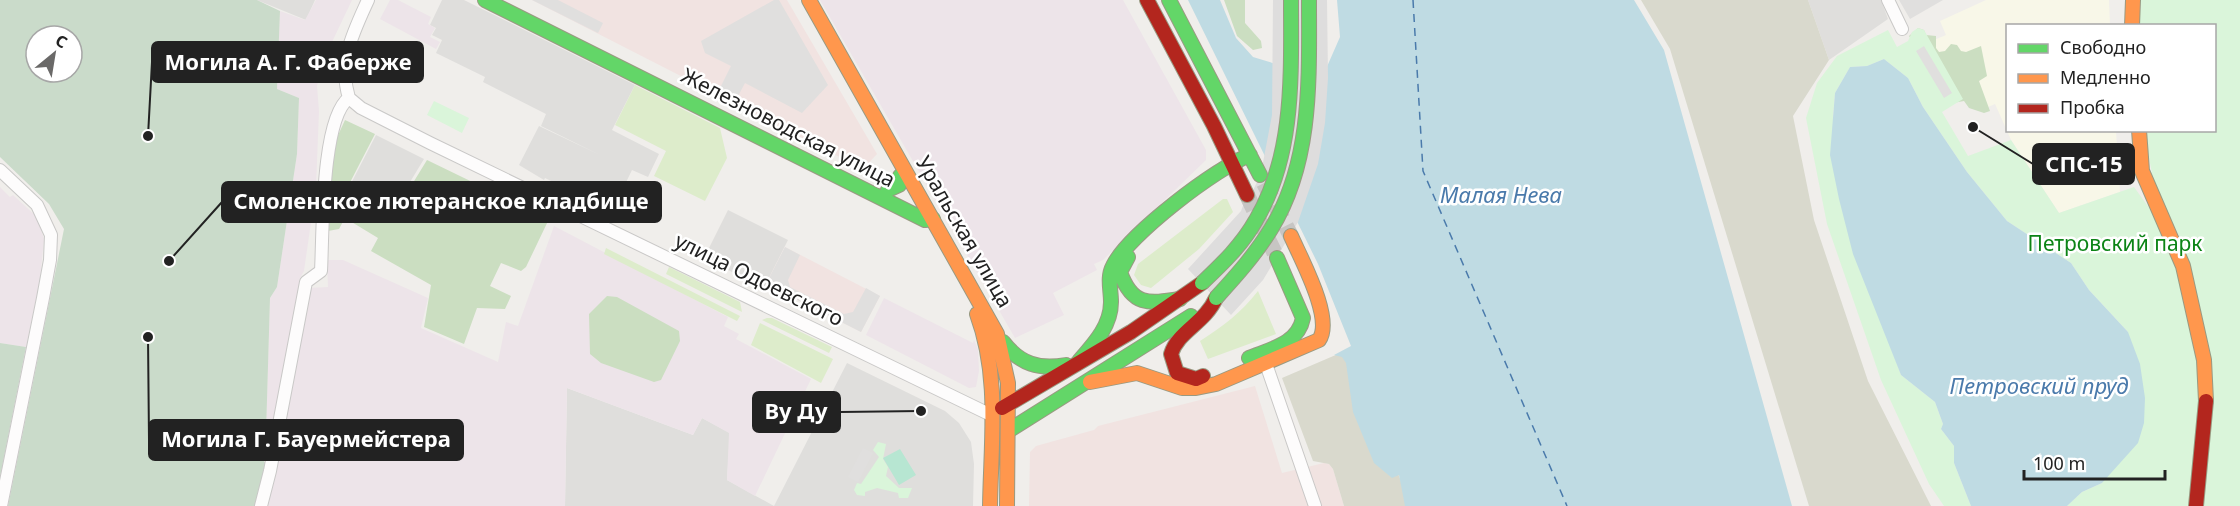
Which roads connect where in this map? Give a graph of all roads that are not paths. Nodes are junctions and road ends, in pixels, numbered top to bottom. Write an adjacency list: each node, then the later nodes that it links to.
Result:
1 (368, 0): 14 (street)
2 (485, 0): 24 (main road, Железноводская улица)
3 (506, 0): 22 (main road, Железноводская улица)
4 (800, 0): 20 (main road, Уральская улица)
5 (808, 0): 24 (main road, Уральская улица)
6 (1147, 0): 17 (main road)
7 (1169, 0): 16 (main road)
8 (1291, 0): 28 (main road, bridge)
9 (1309, 0): 27 (main road, bridge)
10 (1888, 0): 13 (street)
11 (2133, 0): 12 (main road)
12 (2132, 24)
13 (1902, 29)
14 (349, 98): 34 (street, улица Одоевского); 37 (street)
15 (2139, 132): 41 (main road)
16 (1250, 155): 17 (main road); 19 (main road)
17 (1233, 166): 21 (main road); 21 (main road); 30 (main road)
18 (0, 170): 36 (street)
19 (1260, 175)
20 (900, 176): 22 (main road); 23 (main road, Уральская улица)
21 (1217, 185): 28 (main road)
22 (888, 190): 23 (main road, Железноводская улица)
23 (916, 204): 24 (main road, Железноводская улица)
24 (929, 220): 29 (main road, Уральская улица); 34 (main road, Уральская улица)
25 (1291, 236): 31 (main road)
26 (1276, 258): 27 (main road)
27 (1216, 298): 32 (main road)
28 (1180, 299): 30 (main road)
29 (997, 334): 30 (main road); 33 (main road, Уральская улица)
30 (1077, 362): 33 (main road)
31 (1266, 364): 32 (main road); 40 (street)
32 (1090, 382): 35 (main road)
33 (1008, 404): 34 (main road); 35 (main road, Уральская улица)
34 (991, 415): 35 (main road, улица Одоевского); 38 (main road, Уральская улица)
35 (1008, 431): 39 (main road, Уральская улица)
36 (1, 506)
37 (261, 506)
38 (990, 506)
39 (1007, 506)
40 (1314, 506)
41 (2196, 506)

